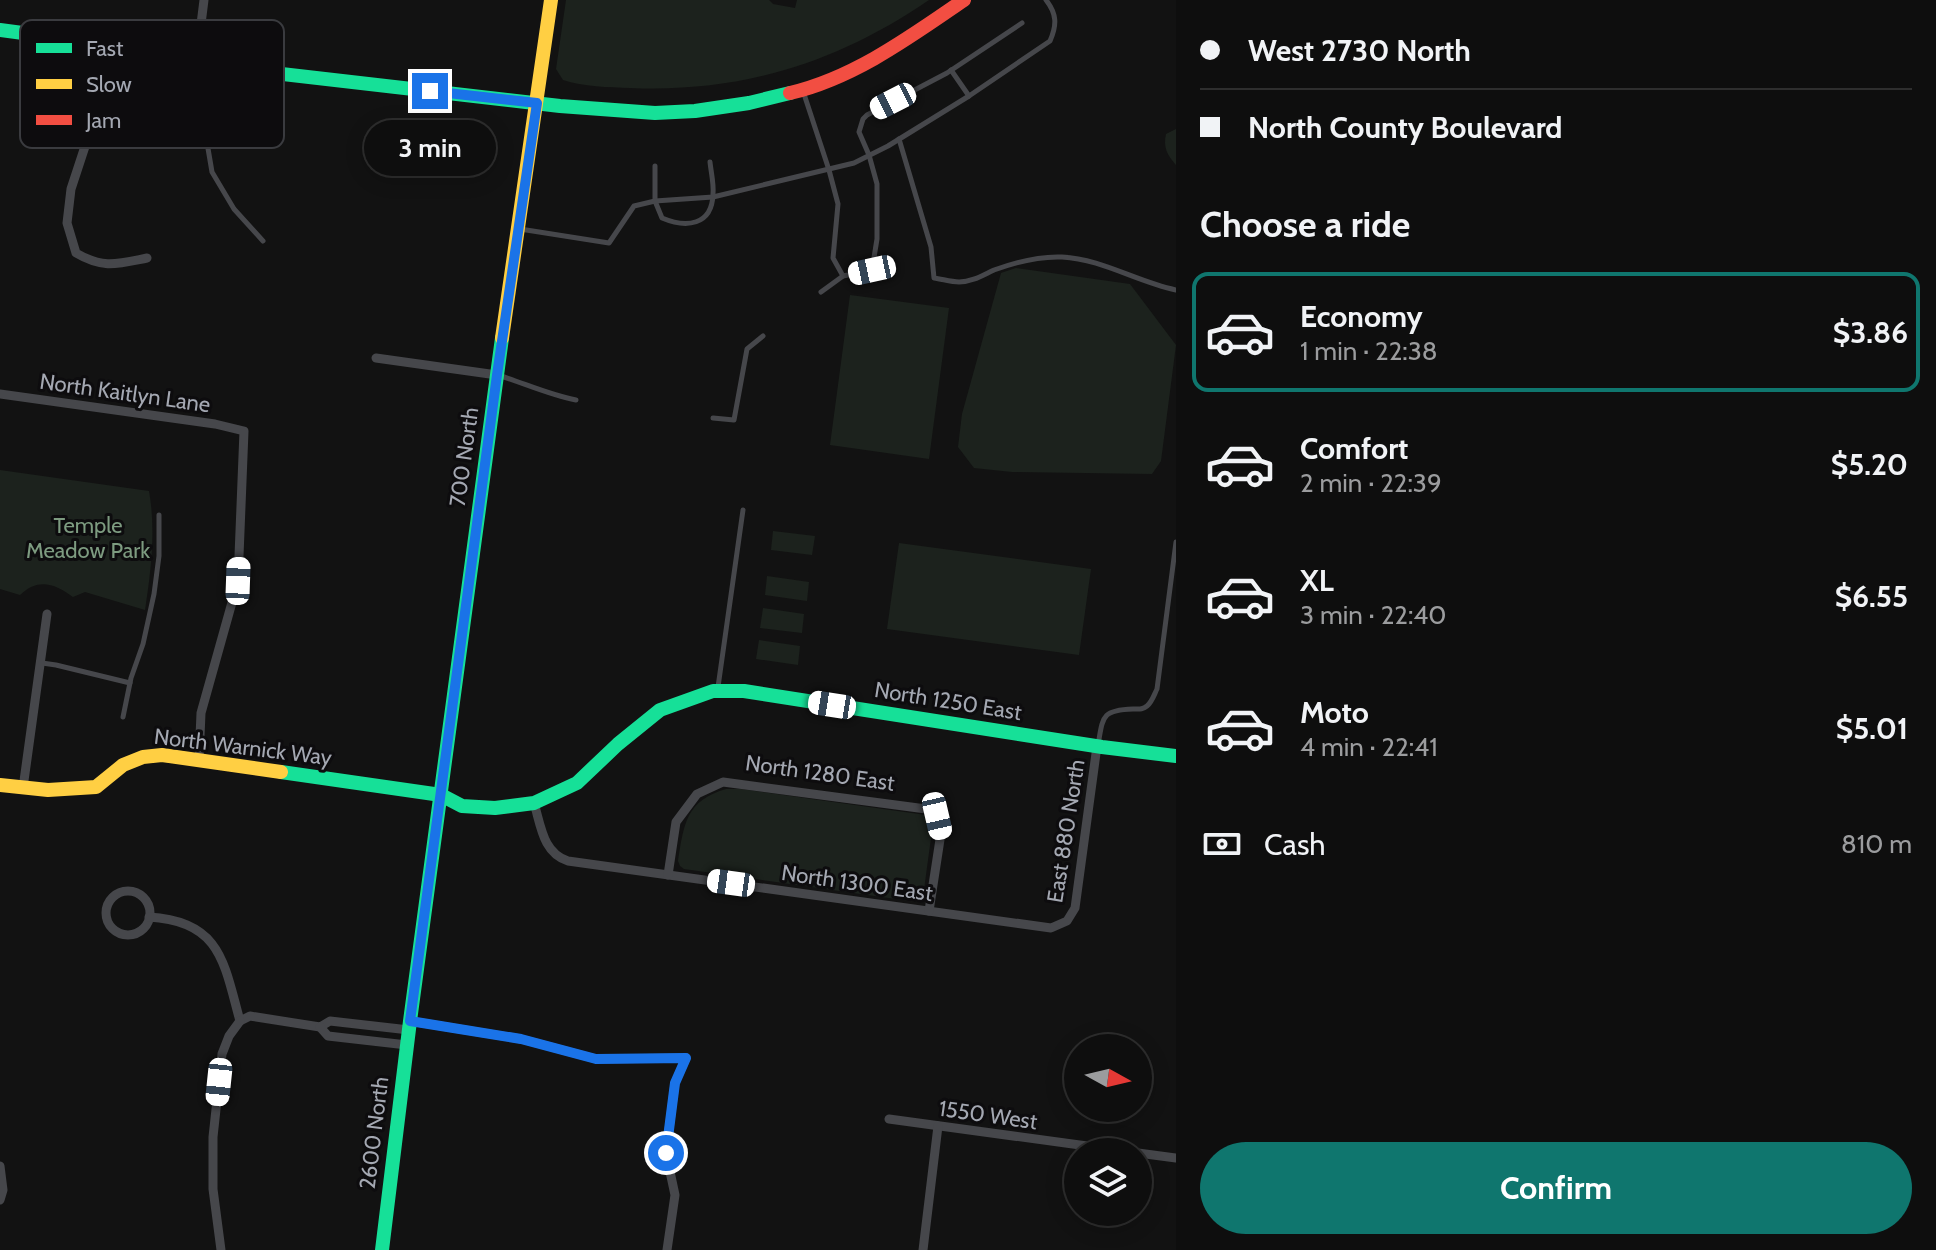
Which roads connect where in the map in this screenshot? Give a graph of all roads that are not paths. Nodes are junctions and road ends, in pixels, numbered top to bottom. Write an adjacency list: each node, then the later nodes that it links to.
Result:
1 (204, 0): 5 (street)
2 (551, 0): 13 (street, 700 North)
3 (964, 0): 11 (street)
4 (1046, 0): 12 (lane)
5 (202, 20)
6 (1022, 23): 9 (lane)
7 (0, 30): 8 (street)
8 (20, 33)
9 (951, 70): 12 (lane); 17 (lane)
10 (284, 74): 13 (street)
11 (803, 90): 13 (street); 20 (lane)
12 (969, 96): 14 (lane)
13 (537, 103): 23 (street, 700 North)
14 (899, 139): 17 (lane); 27 (lane)
15 (84, 148): 25 (street)
16 (208, 148): 24 (lane)
17 (869, 155): 20 (lane); 26 (lane)
18 (710, 162): 21 (lane)
19 (655, 166): 22 (lane)
20 (829, 170): 21 (lane); 26 (lane)
21 (713, 197): 22 (lane); 22 (lane)
22 (655, 201): 23 (lane)
23 (519, 229): 31 (street, 700 North)
24 (263, 241)
25 (147, 258)
26 (843, 276): 28 (lane)
27 (1176, 290)
28 (821, 292)
29 (763, 336): 34 (lane)
30 (376, 358): 31 (street)
31 (497, 375): 33 (lane); 48 (street, 700 North)
32 (0, 394): 45 (street, North Kaitlyn Lane)
33 (576, 400)
34 (713, 418)
35 (743, 510): 41 (lane)
36 (159, 515): 40 (lane)
37 (1176, 542): 43 (lane)
38 (47, 614): 39 (street)
39 (41, 663): 40 (lane); 47 (street)
40 (130, 683): 42 (lane)
41 (715, 692): 43 (street, North 1250 East); 49 (street)
42 (123, 717)
43 (1097, 746): 44 (street, North 1250 East); 54 (street, East 880 North)
44 (1176, 756)
45 (199, 760): 47 (street, North Warnick Way); 48 (street, North Warnick Way)
46 (0, 785): 47 (street, North Warnick Way)
47 (23, 788)
48 (441, 795): 49 (street); 53 (street, 700 North)
49 (534, 803): 50 (street, North 1300 East)
50 (668, 875): 51 (street, North 1300 East); 51 (street, North 1280 East)
51 (929, 911): 54 (street, North 1300 East)
52 (149, 917): 52 (street); 55 (street)
53 (424, 920): 57 (street, 2600 North)
54 (1067, 921)
55 (240, 1021): 56 (street); 65 (street)
56 (320, 1027): 57 (street); 57 (street)
57 (409, 1032): 66 (street, 2600 North); 67 (street)
58 (889, 1119): 59 (street, 1550 West)
59 (938, 1126): 60 (street, 1550 West); 68 (street)
60 (1064, 1143)
61 (1152, 1155): 62 (street)
62 (1176, 1158)
63 (0, 1166): 64 (street)
64 (0, 1200)
65 (221, 1250)
66 (382, 1250)
67 (667, 1250)
68 (923, 1250)

